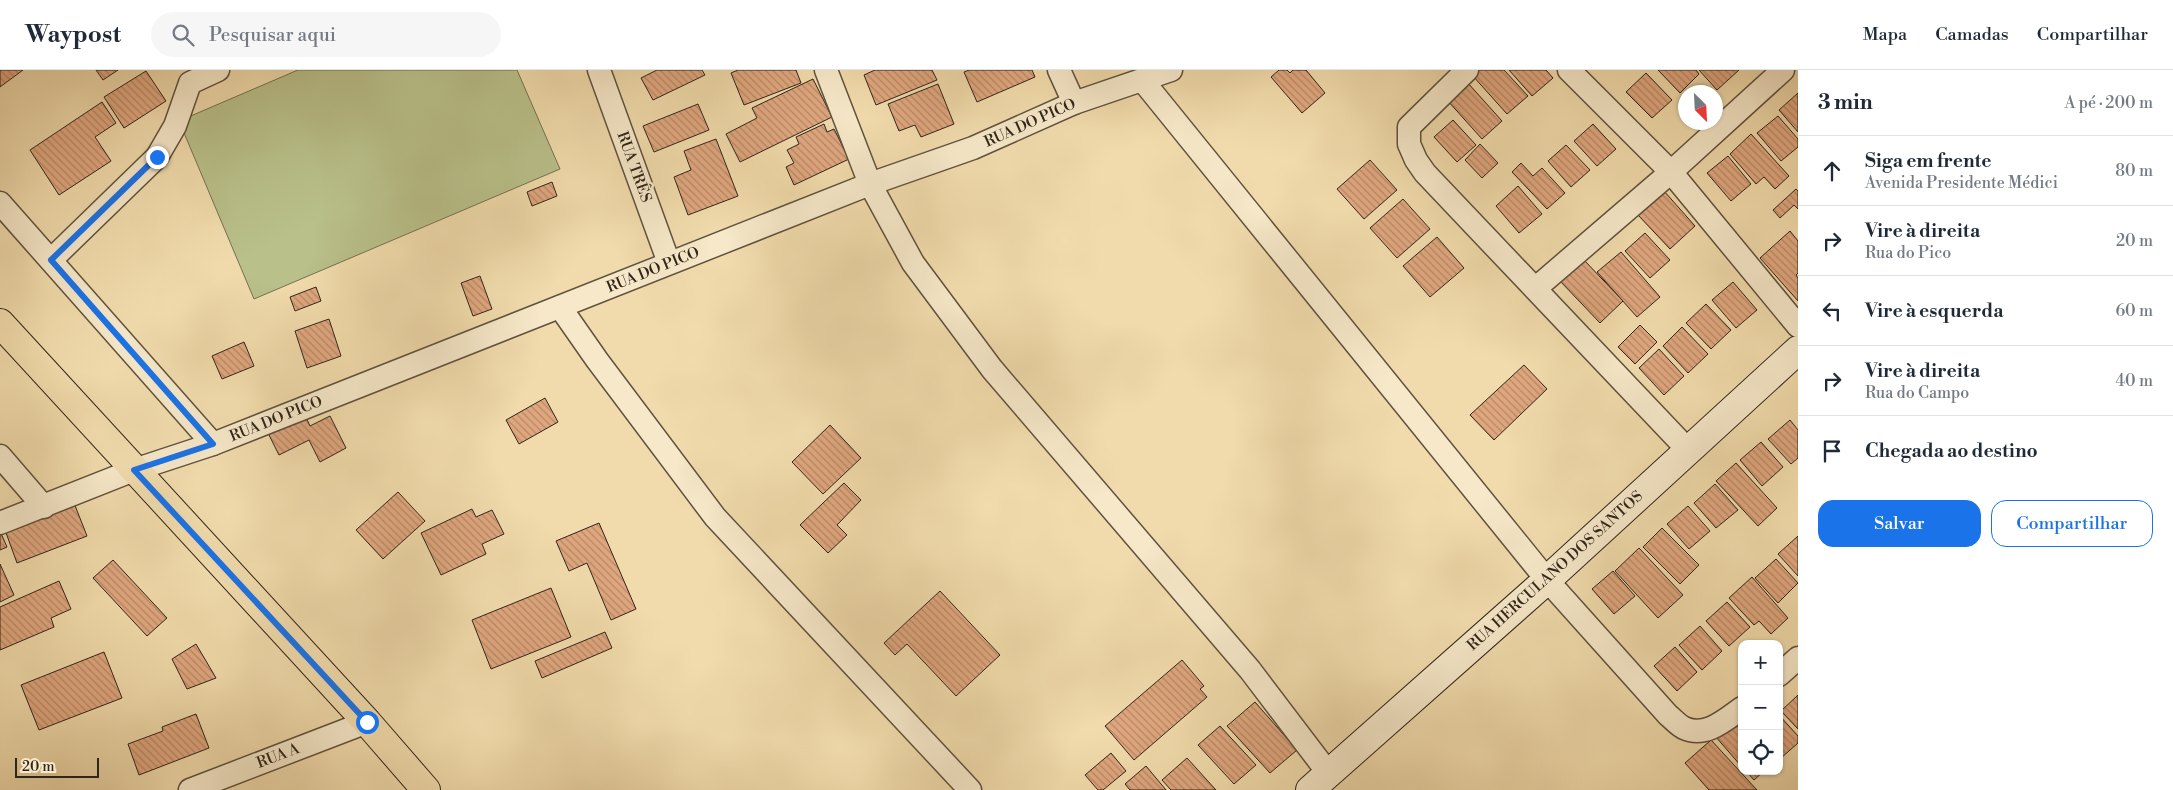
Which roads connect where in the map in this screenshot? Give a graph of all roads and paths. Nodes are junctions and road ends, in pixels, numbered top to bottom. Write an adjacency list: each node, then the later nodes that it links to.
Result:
1 (218, 70): 9 (street)
2 (599, 70): 16 (street, RUA TRÊS)
3 (826, 70): 13 (street)
4 (1059, 70): 11 (street)
5 (1171, 70): 10 (street, RUA DO PICO)
6 (1467, 70): 17 (street)
7 (1569, 70): 12 (street)
8 (1783, 70): 12 (street)
9 (185, 76): 15 (street)
10 (1143, 81): 11 (street, RUA DO PICO); 28 (street)
11 (1074, 103): 13 (street, RUA DO PICO)
12 (1671, 172): 17 (street); 20 (street)
13 (870, 184): 16 (street, RUA DO PICO); 33 (street)
14 (0, 203): 15 (street)
15 (51, 260): 22 (street)
16 (669, 263): 18 (street, RUA DO PICO)
17 (1536, 288): 23 (street)
18 (560, 307): 22 (street, RUA DO PICO); 36 (street)
19 (0, 323): 25 (main road)
20 (1798, 326)
21 (1798, 350): 23 (street, RUA HERCULANO DOS SANTOS)
22 (213, 444): 25 (street, RUA DO PICO)
23 (1688, 450): 28 (street, RUA HERCULANO DOS SANTOS)
24 (0, 456): 26 (street)
25 (134, 470): 26 (street, RUA DO PICO); 32 (main road)
26 (44, 506): 27 (street, RUA DO PICO)
27 (0, 523)
28 (1547, 580): 31 (street); 33 (street, RUA HERCULANO DOS SANTOS)
29 (1798, 658): 30 (street)
30 (1783, 671)
31 (1738, 711)
32 (367, 722): 34 (street, RUA A); 35 (main road)
33 (1319, 782)
34 (190, 790)
35 (426, 790)
36 (970, 790)

